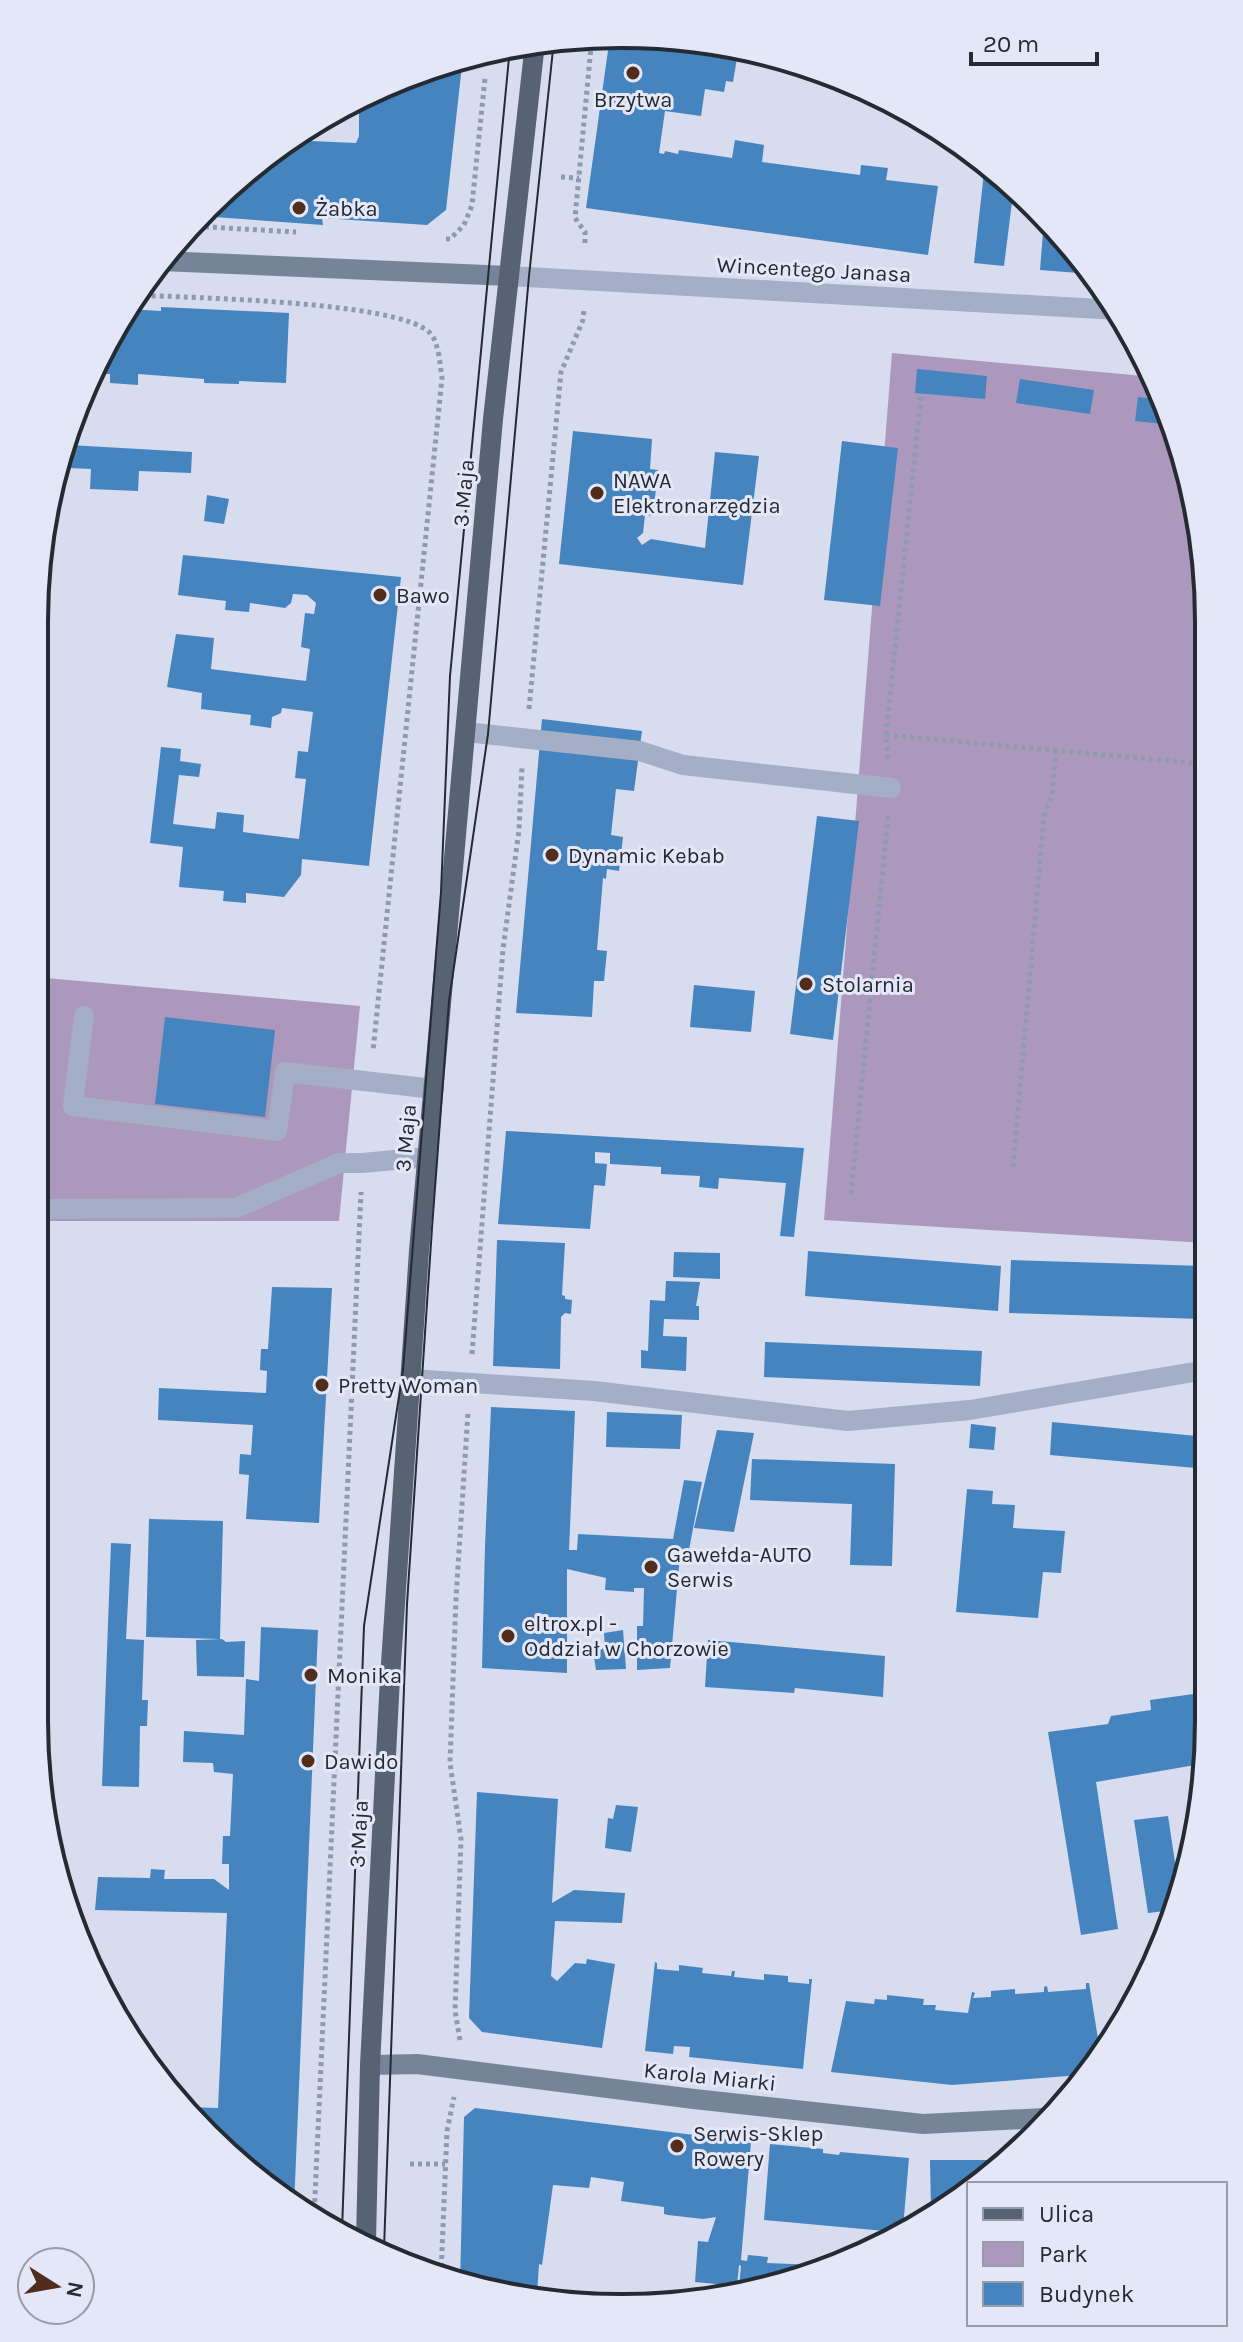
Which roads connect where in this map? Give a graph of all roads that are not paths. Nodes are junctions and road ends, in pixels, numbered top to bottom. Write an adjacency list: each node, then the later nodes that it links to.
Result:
1 (534, 55): 3 (main road, 3 Maja)
2 (175, 262): 3 (street)
3 (509, 276): 4 (street, Wincentego Janasa); 5 (main road, 3 Maja)
4 (1102, 309)
5 (466, 732): 6 (street); 8 (main road, 3 Maja)
6 (891, 788)
7 (84, 1016): 8 (street)
8 (434, 1089): 9 (main road, 3 Maja)
9 (428, 1157): 10 (street); 12 (main road, 3 Maja)
10 (48, 1209)
11 (1195, 1372): 12 (street)
12 (411, 1379): 13 (main road, 3 Maja)
13 (370, 2065): 14 (street, Karola Miarki); 15 (main road, 3 Maja)
14 (1034, 2119)
15 (366, 2234)

